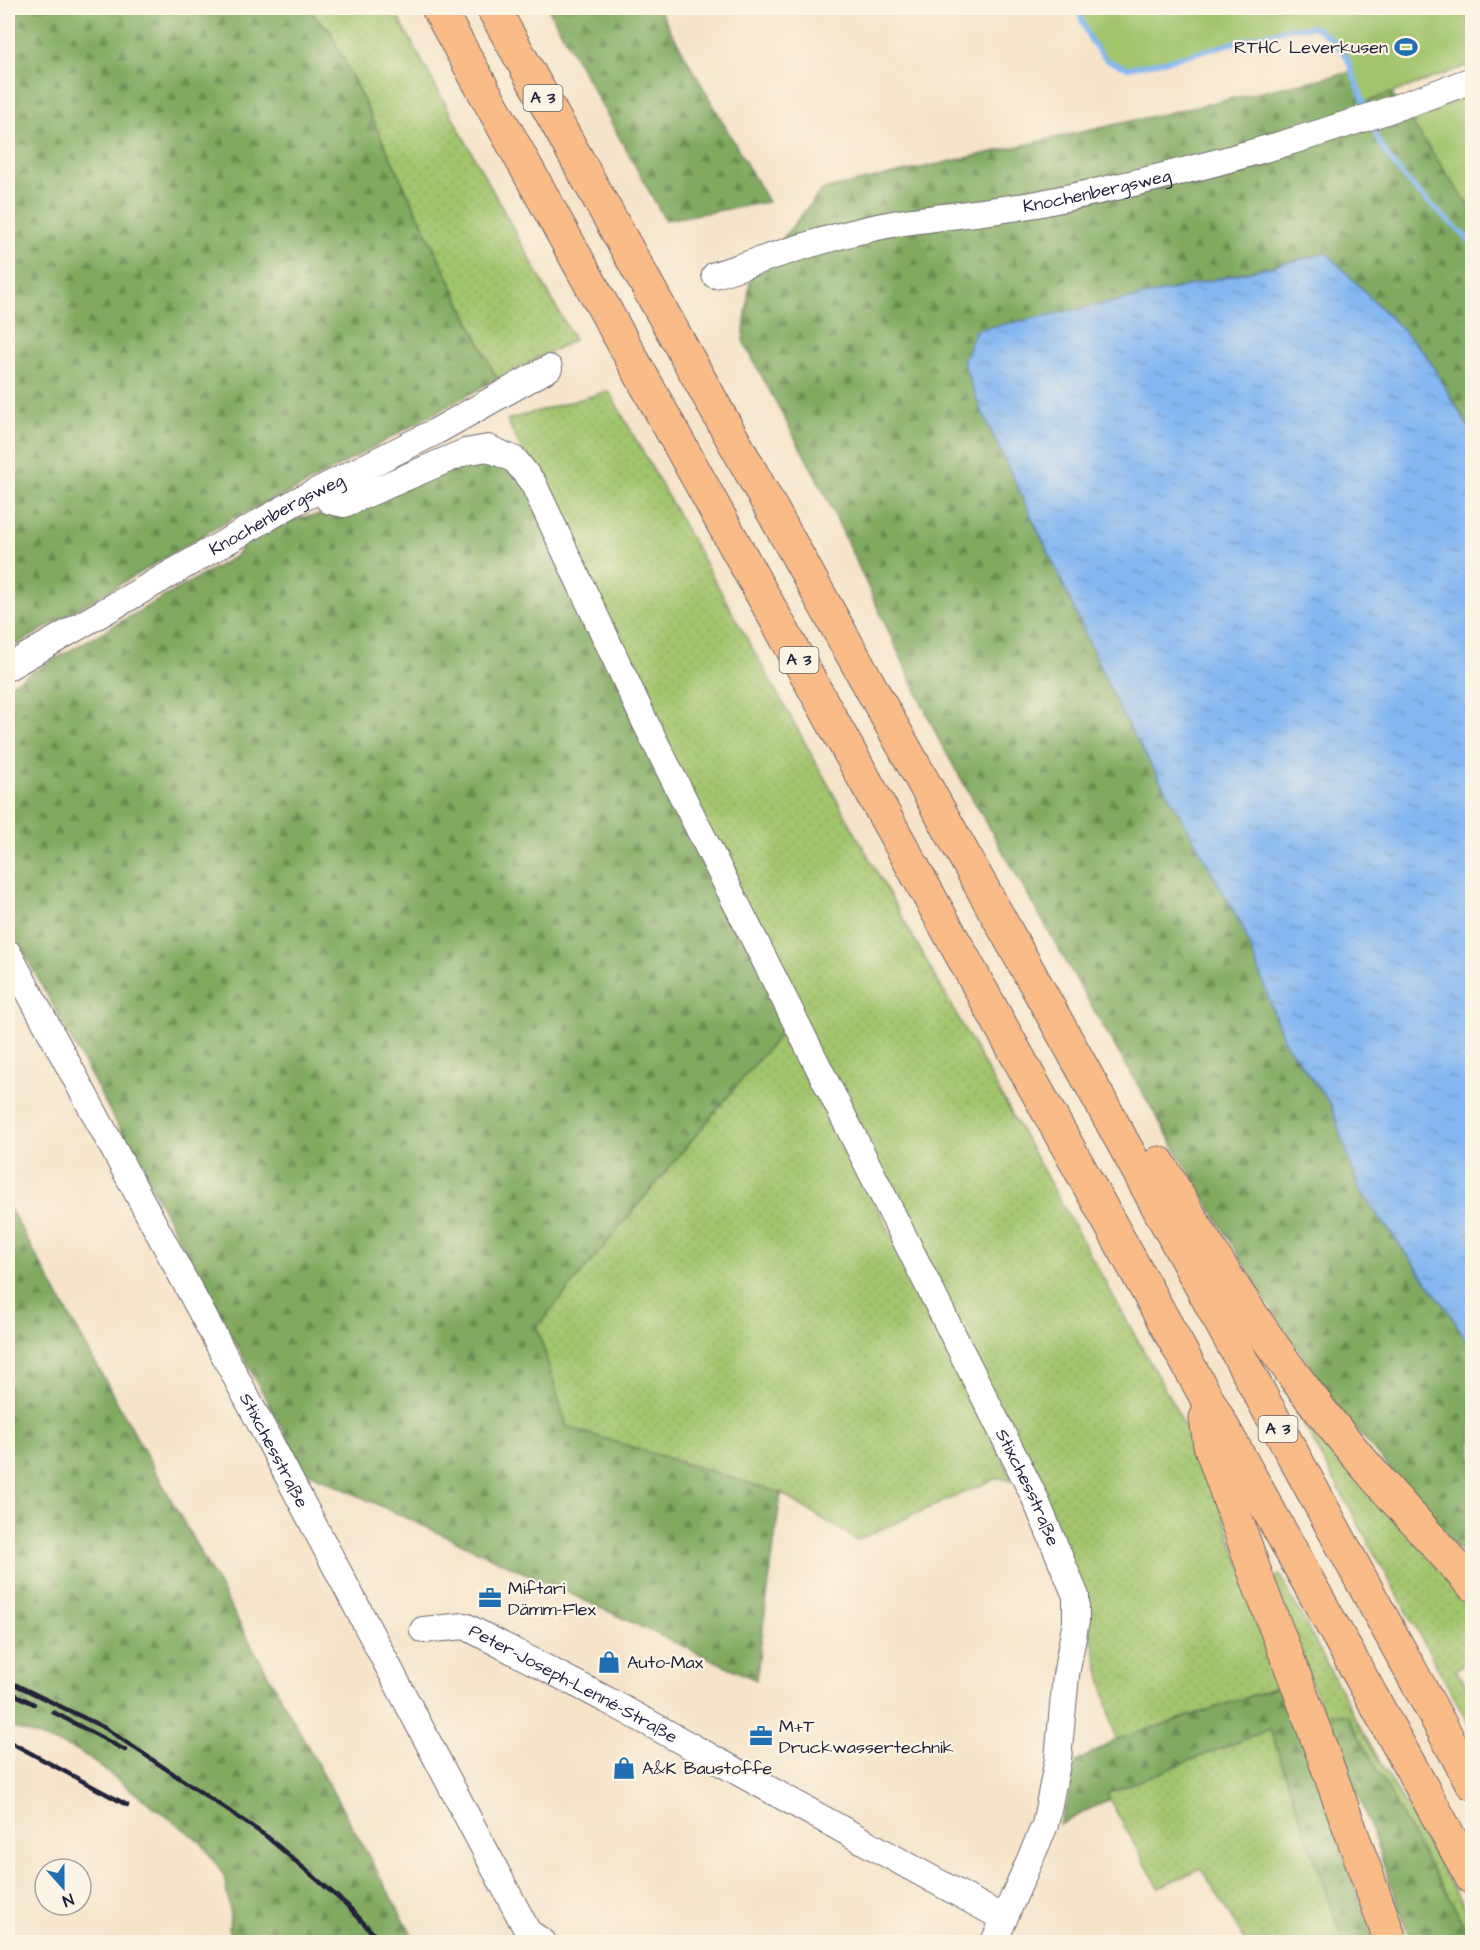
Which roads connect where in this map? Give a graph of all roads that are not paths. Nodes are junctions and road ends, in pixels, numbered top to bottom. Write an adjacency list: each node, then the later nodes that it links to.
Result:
1 (438, 8): 10 (highway, A 3)
2 (493, 8): 9 (highway, A 3)
3 (1473, 80): 4 (street, Knochenbergsweg)
4 (715, 275)
5 (549, 368): 6 (street, Knochenbergsweg)
6 (321, 490): 7 (street, Knochenbergsweg); 15 (street, Stixchesstraße)
7 (8, 667)
8 (8, 953): 16 (street, Stixchesstraße)
9 (1085, 1073): 11 (highway); 13 (highway, A 3)
10 (1199, 1381): 14 (highway, A 3); 18 (highway)
11 (1473, 1584)
12 (423, 1630): 15 (street, Peter-Joseph-Lenné-Straße)
13 (1473, 1783)
14 (1473, 1878)
15 (1003, 1918): 17 (street, Stixchesstraße)
16 (543, 1942)
17 (994, 1942)
18 (1391, 1942)

